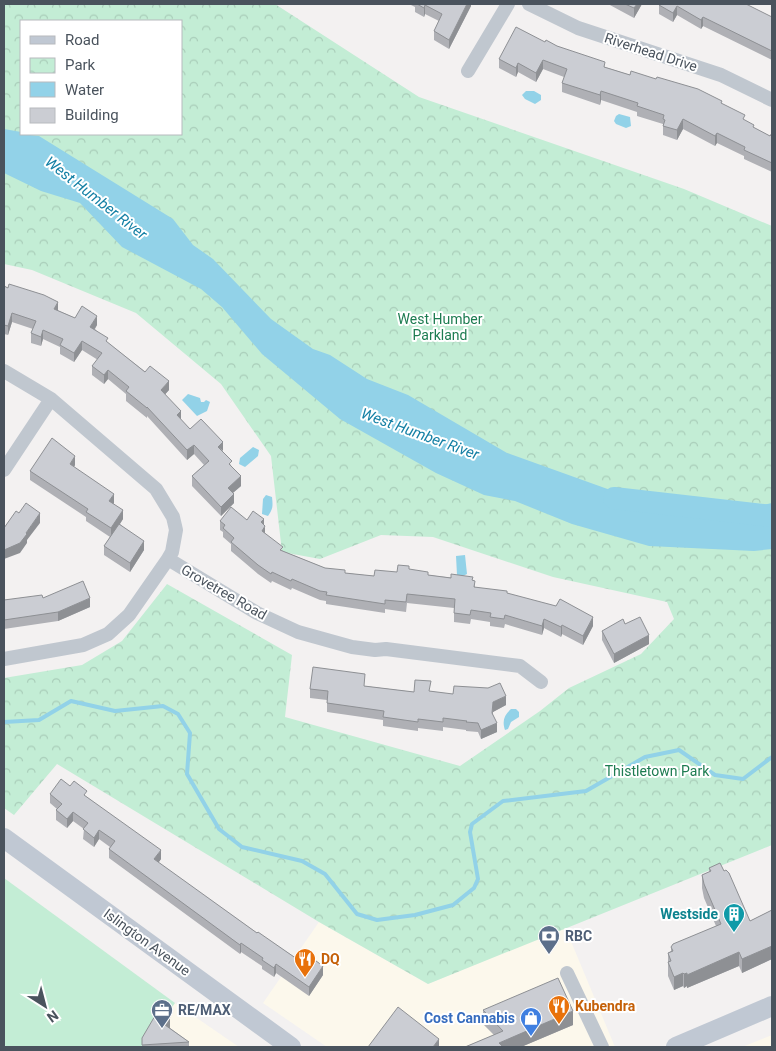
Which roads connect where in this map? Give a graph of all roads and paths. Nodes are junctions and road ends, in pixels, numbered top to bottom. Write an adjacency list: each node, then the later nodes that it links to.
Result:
1 (508, 4): 4 (street)
2 (529, 4): 3 (street, Riverhead Drive)
3 (552, 9): 5 (street, Riverhead Drive)
4 (468, 71)
5 (772, 100)
6 (4, 371): 7 (street, Grovetree Road)
7 (51, 398): 8 (street); 9 (street, Grovetree Road)
8 (4, 470)
9 (168, 559): 10 (street); 11 (street, Grovetree Road)
10 (4, 659)
11 (541, 682)
12 (4, 838): 15 (main road, Islington Avenue)
13 (567, 973): 16 (street)
14 (772, 1006): 17 (main road)
15 (291, 1047)
16 (602, 1047)
17 (676, 1047)

